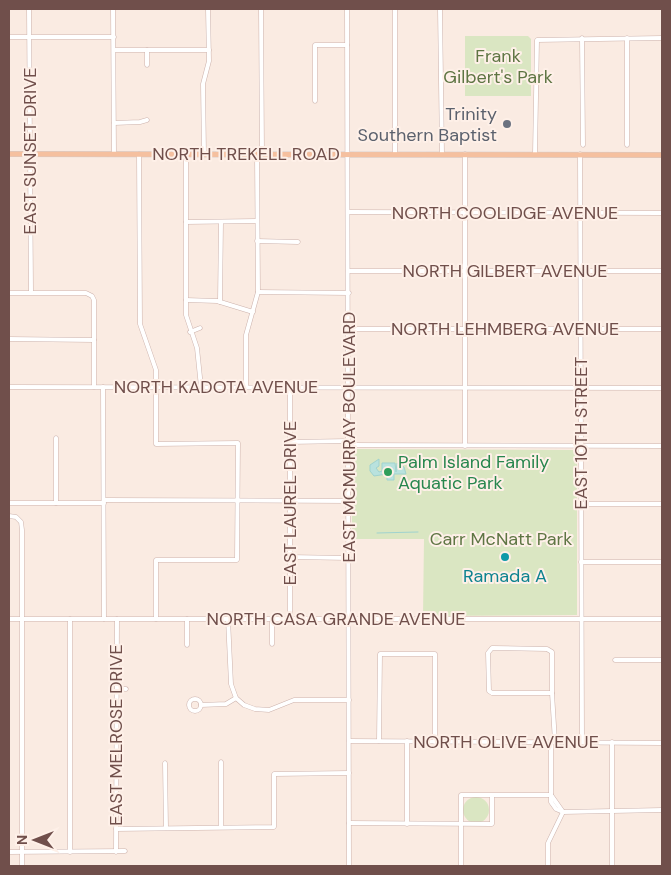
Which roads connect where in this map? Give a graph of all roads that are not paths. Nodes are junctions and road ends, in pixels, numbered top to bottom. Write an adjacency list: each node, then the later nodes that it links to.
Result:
1 (29, 9): 9 (street, EAST SUNSET DRIVE)
2 (114, 9): 10 (street)
3 (208, 9): 17 (street)
4 (261, 9): 30 (street)
5 (348, 9): 14 (street, EAST MCMURRAY BOULEVARD)
6 (395, 9): 32 (street)
7 (440, 9): 33 (street)
8 (9, 37): 9 (street)
9 (30, 37): 10 (street); 25 (street, EAST SUNSET DRIVE)
10 (114, 37): 15 (street)
11 (582, 38): 12 (street); 22 (street); 35 (street)
12 (627, 38): 13 (street); 23 (street)
13 (662, 38)
14 (347, 45): 19 (street); 31 (street, EAST MCMURRAY BOULEVARD)
15 (114, 50): 16 (street); 21 (street)
16 (147, 50): 17 (street); 18 (street)
17 (209, 50): 29 (street)
18 (147, 65)
19 (315, 101)
20 (147, 120): 21 (street)
21 (114, 123): 26 (street)
22 (583, 145)
23 (627, 145)
24 (9, 154): 25 (main road, NORTH TREKELL ROAD)
25 (30, 154): 26 (main road, NORTH TREKELL ROAD); 51 (street, EAST SUNSET DRIVE)
26 (114, 154): 27 (main road, NORTH TREKELL ROAD)
27 (140, 154): 28 (main road, NORTH TREKELL ROAD); 69 (street)
28 (186, 154): 29 (main road, NORTH TREKELL ROAD); 43 (street)
29 (204, 154): 30 (main road, NORTH TREKELL ROAD)
30 (260, 154): 31 (main road, NORTH TREKELL ROAD); 42 (street)
31 (348, 154): 32 (main road, NORTH TREKELL ROAD); 38 (street, EAST MCMURRAY BOULEVARD)
32 (395, 154): 33 (main road, NORTH TREKELL ROAD)
33 (442, 154): 34 (main road, NORTH TREKELL ROAD)
34 (465, 154): 35 (main road, NORTH TREKELL ROAD); 39 (street)
35 (535, 154): 36 (main road, NORTH TREKELL ROAD)
36 (580, 154): 37 (main road, NORTH TREKELL ROAD); 40 (street, EAST 10TH STREET)
37 (662, 155)
38 (348, 212): 39 (street, NORTH COOLIDGE AVENUE); 47 (street, EAST MCMURRAY BOULEVARD)
39 (465, 213): 40 (street, NORTH COOLIDGE AVENUE); 48 (street)
40 (580, 213): 41 (street, NORTH COOLIDGE AVENUE); 50 (street, EAST 10TH STREET)
41 (662, 213)
42 (258, 221): 44 (street); 45 (street)
43 (186, 222): 44 (street); 55 (street)
44 (221, 222): 56 (street)
45 (257, 241): 46 (street); 52 (street)
46 (298, 242)
47 (348, 271): 48 (street, NORTH GILBERT AVENUE); 54 (street, EAST MCMURRAY BOULEVARD)
48 (466, 271): 50 (street, NORTH GILBERT AVENUE); 60 (street)
49 (662, 271): 50 (street, NORTH GILBERT AVENUE)
50 (581, 272): 61 (street, EAST 10TH STREET)
51 (30, 292): 53 (street); 65 (street)
52 (258, 292): 54 (street); 57 (street)
53 (9, 293)
54 (349, 293): 59 (street, EAST MCMURRAY BOULEVARD)
55 (186, 300): 56 (street); 63 (street)
56 (220, 302): 57 (street)
57 (253, 312): 71 (street)
58 (200, 328): 63 (street)
59 (349, 329): 60 (street, NORTH LEHMBERG AVENUE); 73 (street, EAST MCMURRAY BOULEVARD)
60 (465, 329): 61 (street, NORTH LEHMBERG AVENUE); 74 (street)
61 (581, 330): 62 (street, NORTH LEHMBERG AVENUE); 75 (street, EAST 10TH STREET)
62 (662, 330)
63 (190, 332): 70 (street)
64 (9, 339): 65 (street)
65 (94, 340): 67 (street)
66 (9, 387): 67 (street, NORTH KADOTA AVENUE)
67 (94, 387): 68 (street, NORTH KADOTA AVENUE)
68 (103, 387): 69 (street, NORTH KADOTA AVENUE); 85 (street, EAST MELROSE DRIVE)
69 (156, 387): 70 (street, NORTH KADOTA AVENUE); 83 (street)
70 (201, 387): 71 (street, NORTH KADOTA AVENUE)
71 (246, 387): 72 (street, NORTH KADOTA AVENUE)
72 (290, 387): 73 (street, NORTH KADOTA AVENUE); 78 (street, EAST LAUREL DRIVE)
73 (349, 387): 74 (street, NORTH KADOTA AVENUE); 79 (street, EAST MCMURRAY BOULEVARD)
74 (465, 387): 75 (street, NORTH KADOTA AVENUE); 81 (street)
75 (581, 388): 76 (street, NORTH KADOTA AVENUE); 80 (street, EAST 10TH STREET)
76 (662, 388)
77 (56, 438): 88 (street)
78 (289, 442): 79 (street); 84 (street, EAST LAUREL DRIVE)
79 (348, 443): 81 (street); 86 (street, EAST MCMURRAY BOULEVARD)
80 (581, 445): 81 (street); 82 (street); 89 (street, EAST 10TH STREET)
81 (465, 446)
82 (662, 446)
83 (237, 500): 84 (street); 85 (street); 102 (street)
84 (289, 500): 86 (street); 92 (street, EAST LAUREL DRIVE)
85 (104, 501): 88 (street); 100 (street, EAST MELROSE DRIVE)
86 (349, 501): 93 (street, EAST MCMURRAY BOULEVARD)
87 (9, 503): 88 (street)
88 (56, 503)
89 (581, 504): 90 (street); 94 (street, EAST 10TH STREET)
90 (662, 504)
91 (9, 516): 98 (street)
92 (289, 557): 93 (street); 106 (street, EAST LAUREL DRIVE)
93 (349, 558): 96 (street, EAST MCMURRAY BOULEVARD)
94 (581, 562): 95 (street); 107 (street, EAST 10TH STREET)
95 (662, 562)
96 (349, 618): 106 (street, NORTH CASA GRANDE AVENUE); 107 (street, NORTH CASA GRANDE AVENUE); 117 (street, EAST MCMURRAY BOULEVARD)
97 (9, 619): 98 (street, NORTH CASA GRANDE AVENUE)
98 (22, 619): 99 (street, NORTH CASA GRANDE AVENUE); 143 (street)
99 (70, 619): 100 (street, NORTH CASA GRANDE AVENUE); 144 (street)
100 (104, 619): 101 (street, NORTH CASA GRANDE AVENUE)
101 (117, 619): 102 (street, NORTH CASA GRANDE AVENUE); 113 (street, EAST MELROSE DRIVE)
102 (156, 619): 103 (street, NORTH CASA GRANDE AVENUE)
103 (187, 619): 104 (street, NORTH CASA GRANDE AVENUE); 110 (street)
104 (228, 619): 105 (street, NORTH CASA GRANDE AVENUE); 116 (street)
105 (272, 619): 106 (street, NORTH CASA GRANDE AVENUE); 109 (street)
106 (290, 619)
107 (581, 619): 108 (street, NORTH CASA GRANDE AVENUE); 124 (street, EAST 10TH STREET)
108 (662, 619)
109 (272, 644)
110 (187, 645)
111 (615, 660): 112 (street)
112 (662, 660)
113 (117, 688): 114 (street); 140 (street, EAST MELROSE DRIVE)
114 (126, 688)
115 (552, 693): 115 (street); 123 (street)
116 (236, 698): 117 (street); 118 (street)
117 (349, 700): 119 (street, EAST MCMURRAY BOULEVARD)
118 (201, 705)
119 (349, 741): 120 (street, NORTH OLIVE AVENUE); 129 (street, EAST MCMURRAY BOULEVARD)
120 (380, 741): 121 (street, NORTH OLIVE AVENUE); 122 (street)
121 (407, 741): 122 (street, NORTH OLIVE AVENUE); 136 (street)
122 (435, 742): 123 (street, NORTH OLIVE AVENUE)
123 (553, 742): 124 (street, NORTH OLIVE AVENUE); 130 (street)
124 (582, 742): 125 (street, NORTH OLIVE AVENUE)
125 (612, 742): 126 (street, NORTH OLIVE AVENUE); 132 (street)
126 (662, 743)
127 (220, 762): 138 (street)
128 (165, 763): 139 (street)
129 (349, 773): 135 (street, EAST MCMURRAY BOULEVARD); 138 (street)
130 (551, 795): 131 (street); 134 (street)
131 (492, 796): 137 (street); 137 (street)
132 (612, 810): 133 (street); 134 (street); 150 (street)
133 (662, 810)
134 (563, 812): 149 (street)
135 (349, 823): 136 (street); 147 (street, EAST MCMURRAY BOULEVARD)
136 (407, 824): 137 (street)
137 (462, 824): 148 (street)
138 (220, 827): 139 (street)
139 (166, 828): 140 (street)
140 (116, 829): 145 (street, EAST MELROSE DRIVE)
141 (125, 851): 145 (street)
142 (9, 852): 143 (street)
143 (22, 852): 144 (street); 146 (street)
144 (70, 852): 145 (street)
145 (116, 852)
146 (22, 866)
147 (349, 866)
148 (461, 866)
149 (548, 866)
150 (612, 866)

